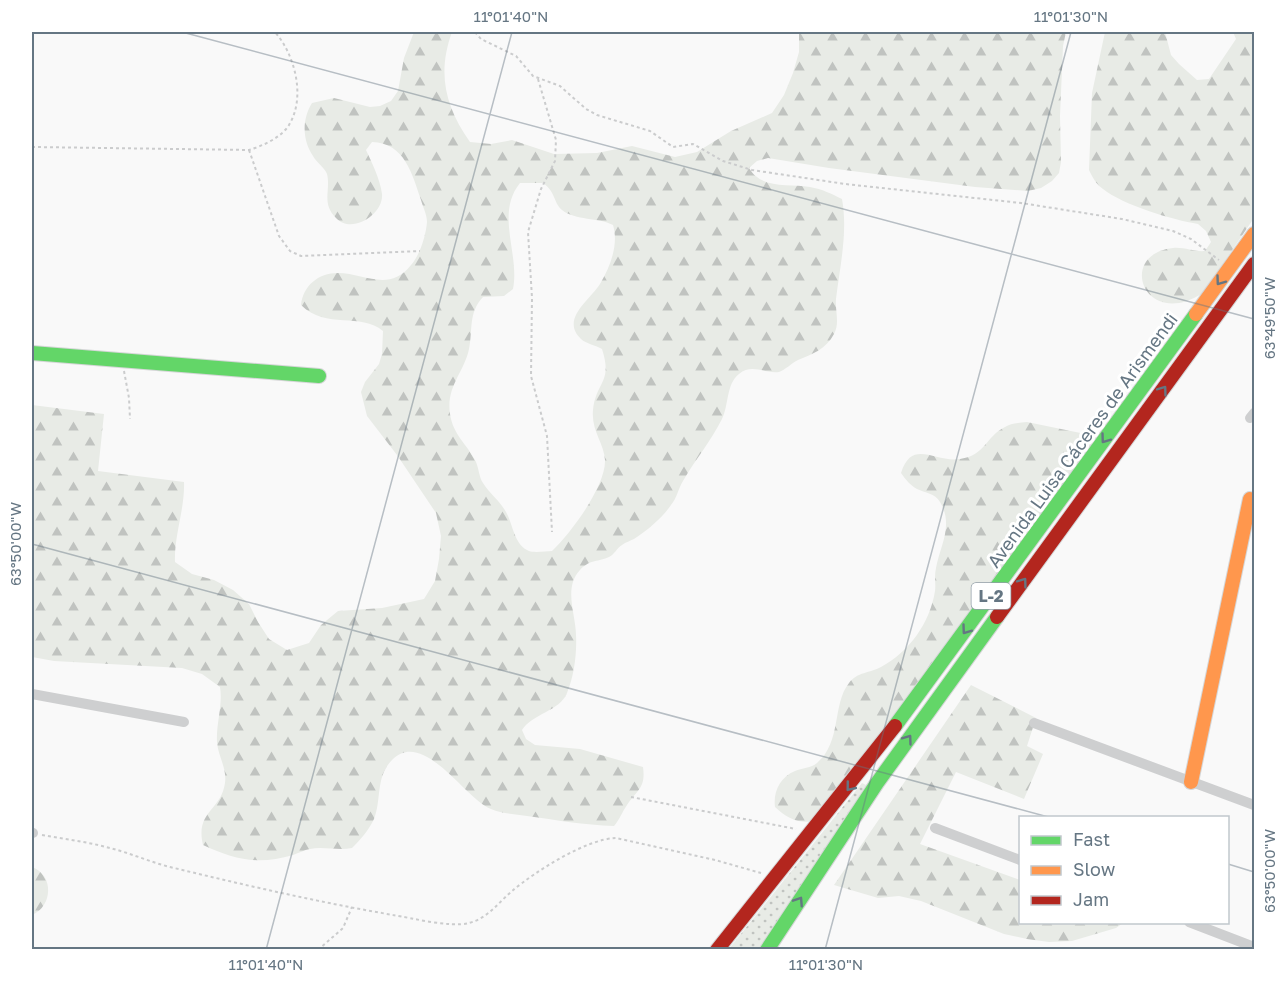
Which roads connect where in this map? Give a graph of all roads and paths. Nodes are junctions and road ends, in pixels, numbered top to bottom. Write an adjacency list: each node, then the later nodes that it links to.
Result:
1 (275, 32): 5 (path)
2 (475, 32): 3 (path)
3 (538, 79): 8 (path); 15 (path)
4 (32, 147): 5 (path)
5 (249, 150): 7 (path)
6 (1254, 234): 8 (main road, Avenida Luisa Cáceres de Arismendi / L-2)
7 (420, 251)
8 (1230, 268): 23 (main road, Avenida Luisa Cáceres de Arismendi / L-2, one-way to 23)
9 (1252, 271): 32 (main road, Avenida Luisa Cáceres de Arismendi / L-2, one-way to 9)
10 (32, 353): 11 (main road)
11 (121, 360): 12 (main road); 13 (path)
12 (319, 376)
13 (130, 419)
14 (1250, 499): 19 (main road)
15 (552, 532)
16 (32, 694): 17 (street)
17 (184, 722)
18 (1034, 723): 19 (street)
19 (1191, 782): 21 (street)
20 (631, 797): 23 (path)
21 (1254, 805)
22 (935, 828): 25 (street)
23 (813, 832): 26 (main road, Avenida Luisa Cáceres de Arismendi / L-2)
24 (32, 833): 27 (path)
25 (1019, 860)
26 (776, 877): 27 (path); 31 (main road, Avenida Luisa Cáceres de Arismendi / L-2)
27 (352, 907): 30 (path)
28 (1194, 924): 29 (street)
29 (1254, 947)
30 (318, 950)
31 (717, 950)
32 (767, 950)

